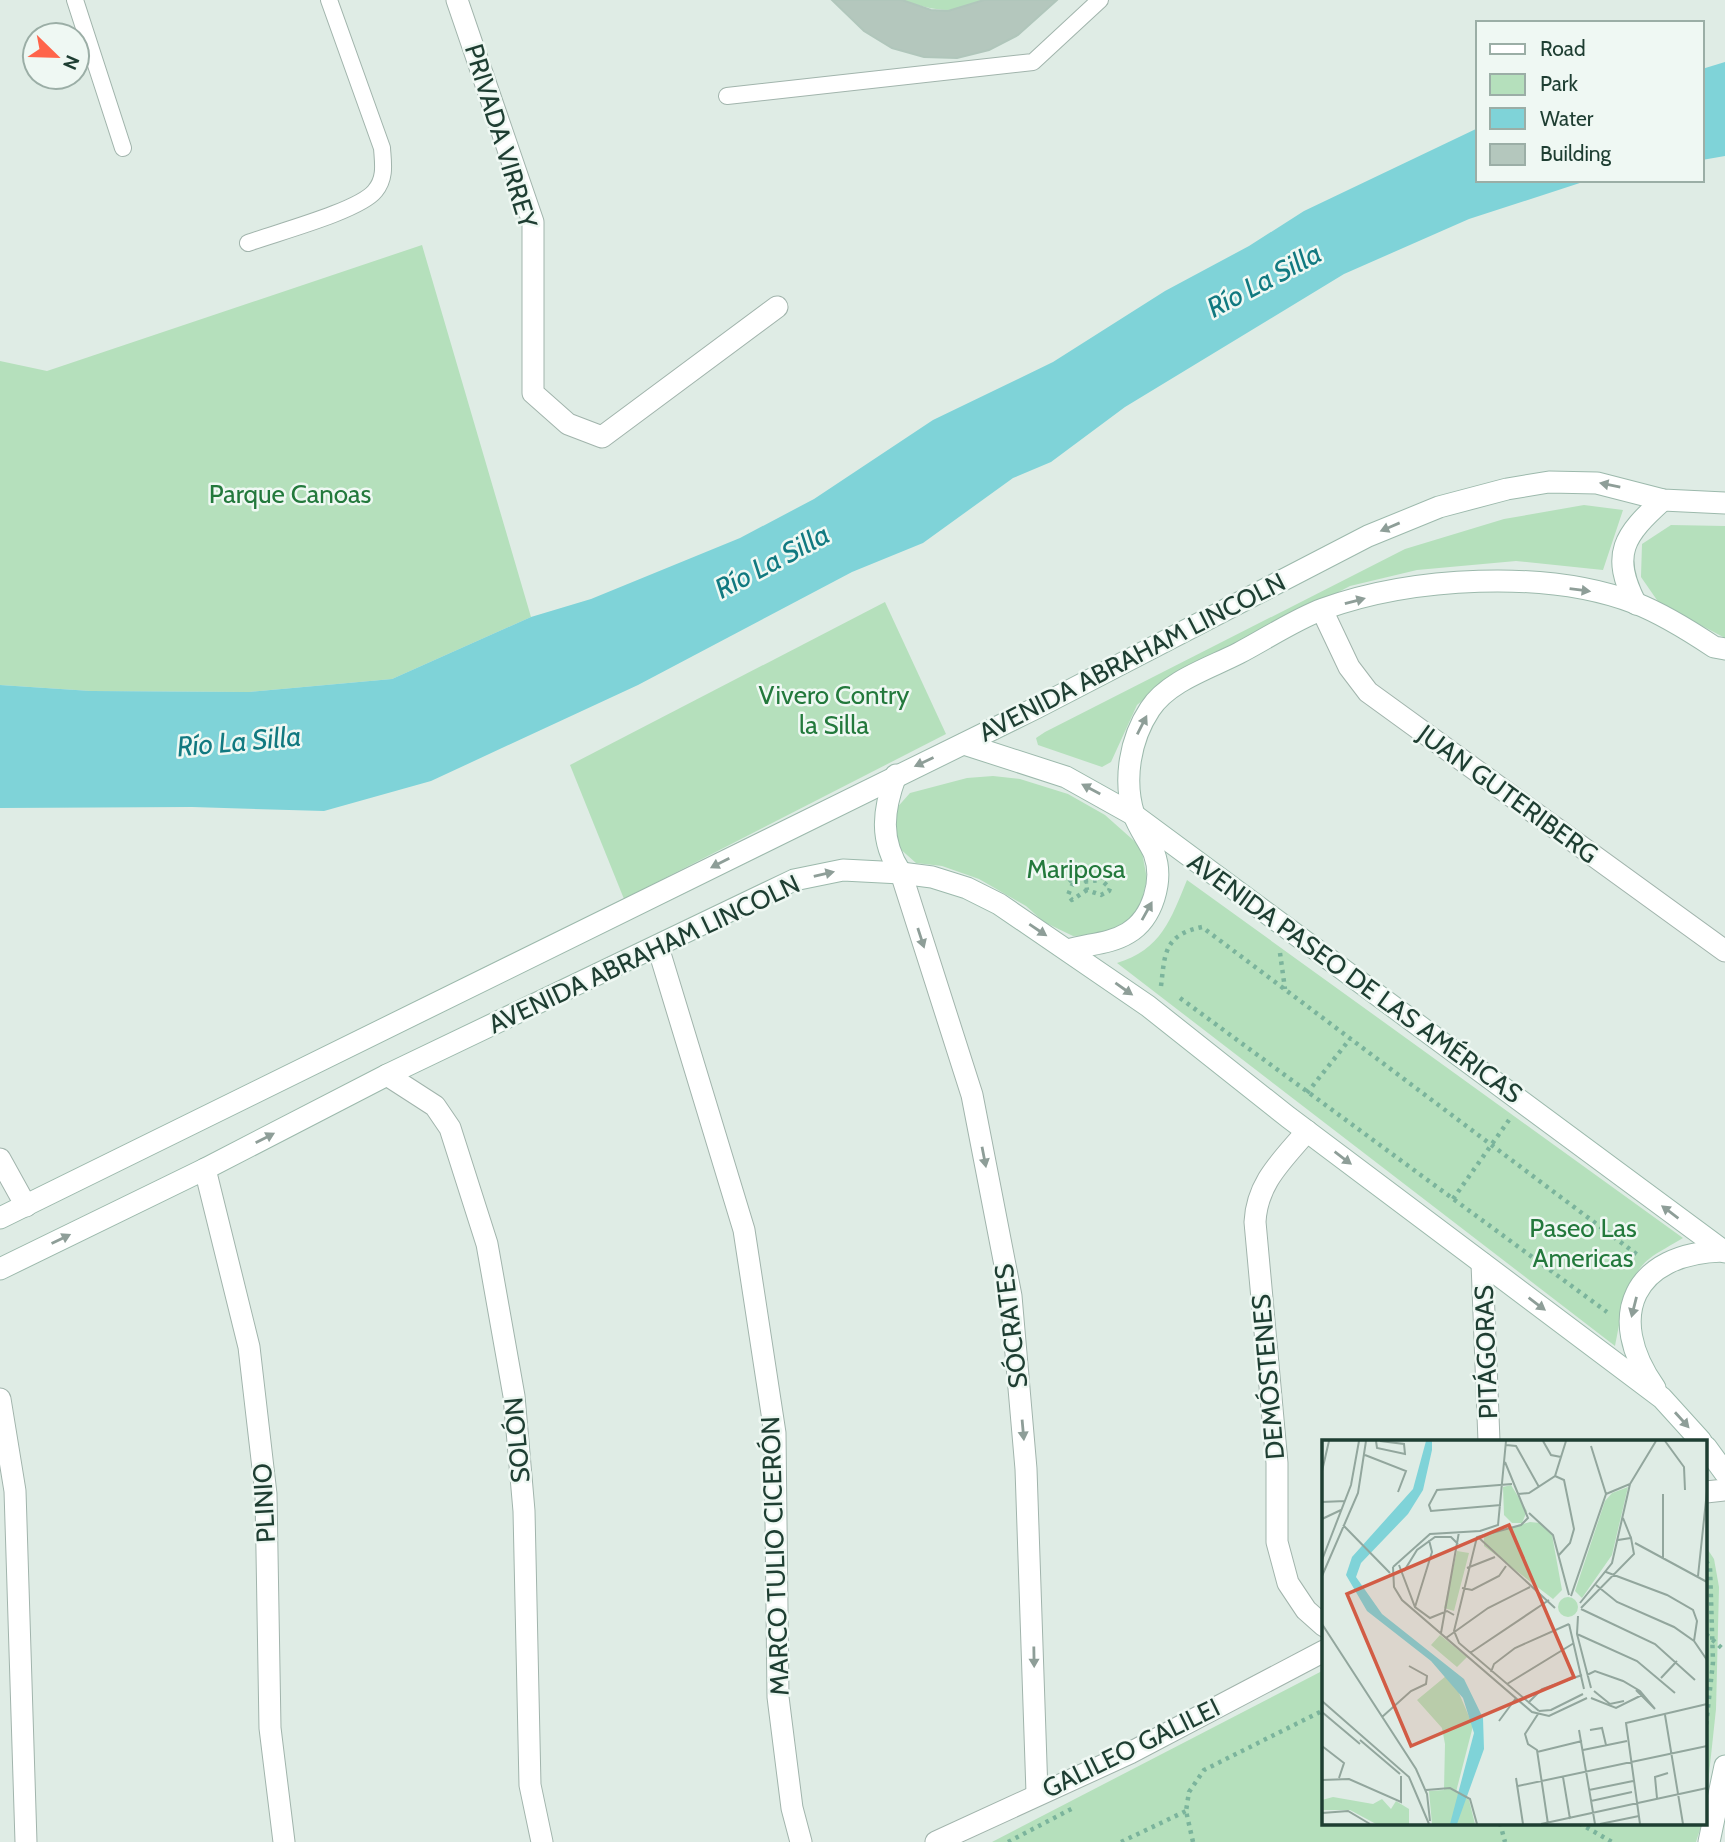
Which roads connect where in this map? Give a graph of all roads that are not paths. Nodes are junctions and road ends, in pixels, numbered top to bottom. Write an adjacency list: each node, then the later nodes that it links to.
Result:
1 (75, 0): 6 (lane)
2 (329, 0): 7 (lane)
3 (457, 0): 8 (street, PRIVADA VIRREY)
4 (1101, 0): 5 (lane)
5 (727, 96)
6 (123, 148)
7 (248, 243)
8 (777, 307)
9 (1663, 500): 10 (street, AVENIDA ABRAHAM LINCOLN); 11 (street); 14 (street, AVENIDA ABRAHAM LINCOLN, one-way to 14)
10 (1725, 503)
11 (1636, 604): 12 (street, AVENIDA ABRAHAM LINCOLN, one-way to 11); 13 (street, AVENIDA ABRAHAM LINCOLN)
12 (1322, 610): 16 (street, AVENIDA ABRAHAM LINCOLN, one-way to 12); 20 (street, JUAN GUTERIBERG)
13 (1721, 652)
14 (964, 744): 15 (street, AVENIDA ABRAHAM LINCOLN, one-way to 15); 16 (street, AVENIDA PASEO DE LAS AMÉRICAS, one-way to 14)
15 (896, 775): 17 (street, SÓCRATES); 25 (street, AVENIDA ABRAHAM LINCOLN, one-way to 25)
16 (1134, 815): 19 (street, AVENIDA ABRAHAM LINCOLN, one-way to 16); 27 (street, AVENIDA PASEO DE LAS AMÉRICAS, one-way to 16)
17 (901, 873): 18 (street, AVENIDA ABRAHAM LINCOLN, one-way to 17); 19 (street, AVENIDA ABRAHAM LINCOLN, one-way to 19); 39 (street, SÓCRATES, one-way to 39)
18 (658, 947): 21 (street, AVENIDA ABRAHAM LINCOLN); 44 (street, MARCO TULIO CICERÓN)
19 (1068, 950): 22 (street, one-way to 22)
20 (1725, 951)
21 (387, 1075): 24 (street, AVENIDA ABRAHAM LINCOLN, one-way to 21); 43 (street, SOLÓN)
22 (1307, 1131): 28 (street, one-way to 28); 36 (street, DEMÓSTENES)
23 (0, 1159): 25 (street)
24 (205, 1169): 29 (street, AVENIDA ABRAHAM LINCOLN, one-way to 24); 42 (street, PLINIO)
25 (26, 1206): 26 (street, AVENIDA ABRAHAM LINCOLN)
26 (0, 1218)
27 (1724, 1252): 30 (street, one-way to 30)
28 (1482, 1263): 30 (street, one-way to 30); 32 (street, PITÁGORAS)
29 (0, 1269)
30 (1662, 1398): 33 (street, one-way to 33)
31 (0, 1399): 41 (street)
32 (1489, 1440)
33 (1700, 1440)
34 (1708, 1450): 35 (street)
35 (1725, 1473)
36 (1322, 1624)
37 (1322, 1652): 39 (street, GALILEO GALILEI)
38 (1725, 1766): 46 (street)
39 (1037, 1793): 45 (street, GALILEO GALILEI)
40 (1725, 1834): 46 (street)
41 (26, 1842)
42 (284, 1842)
43 (542, 1842)
44 (801, 1842)
45 (936, 1842)
46 (1711, 1842)

